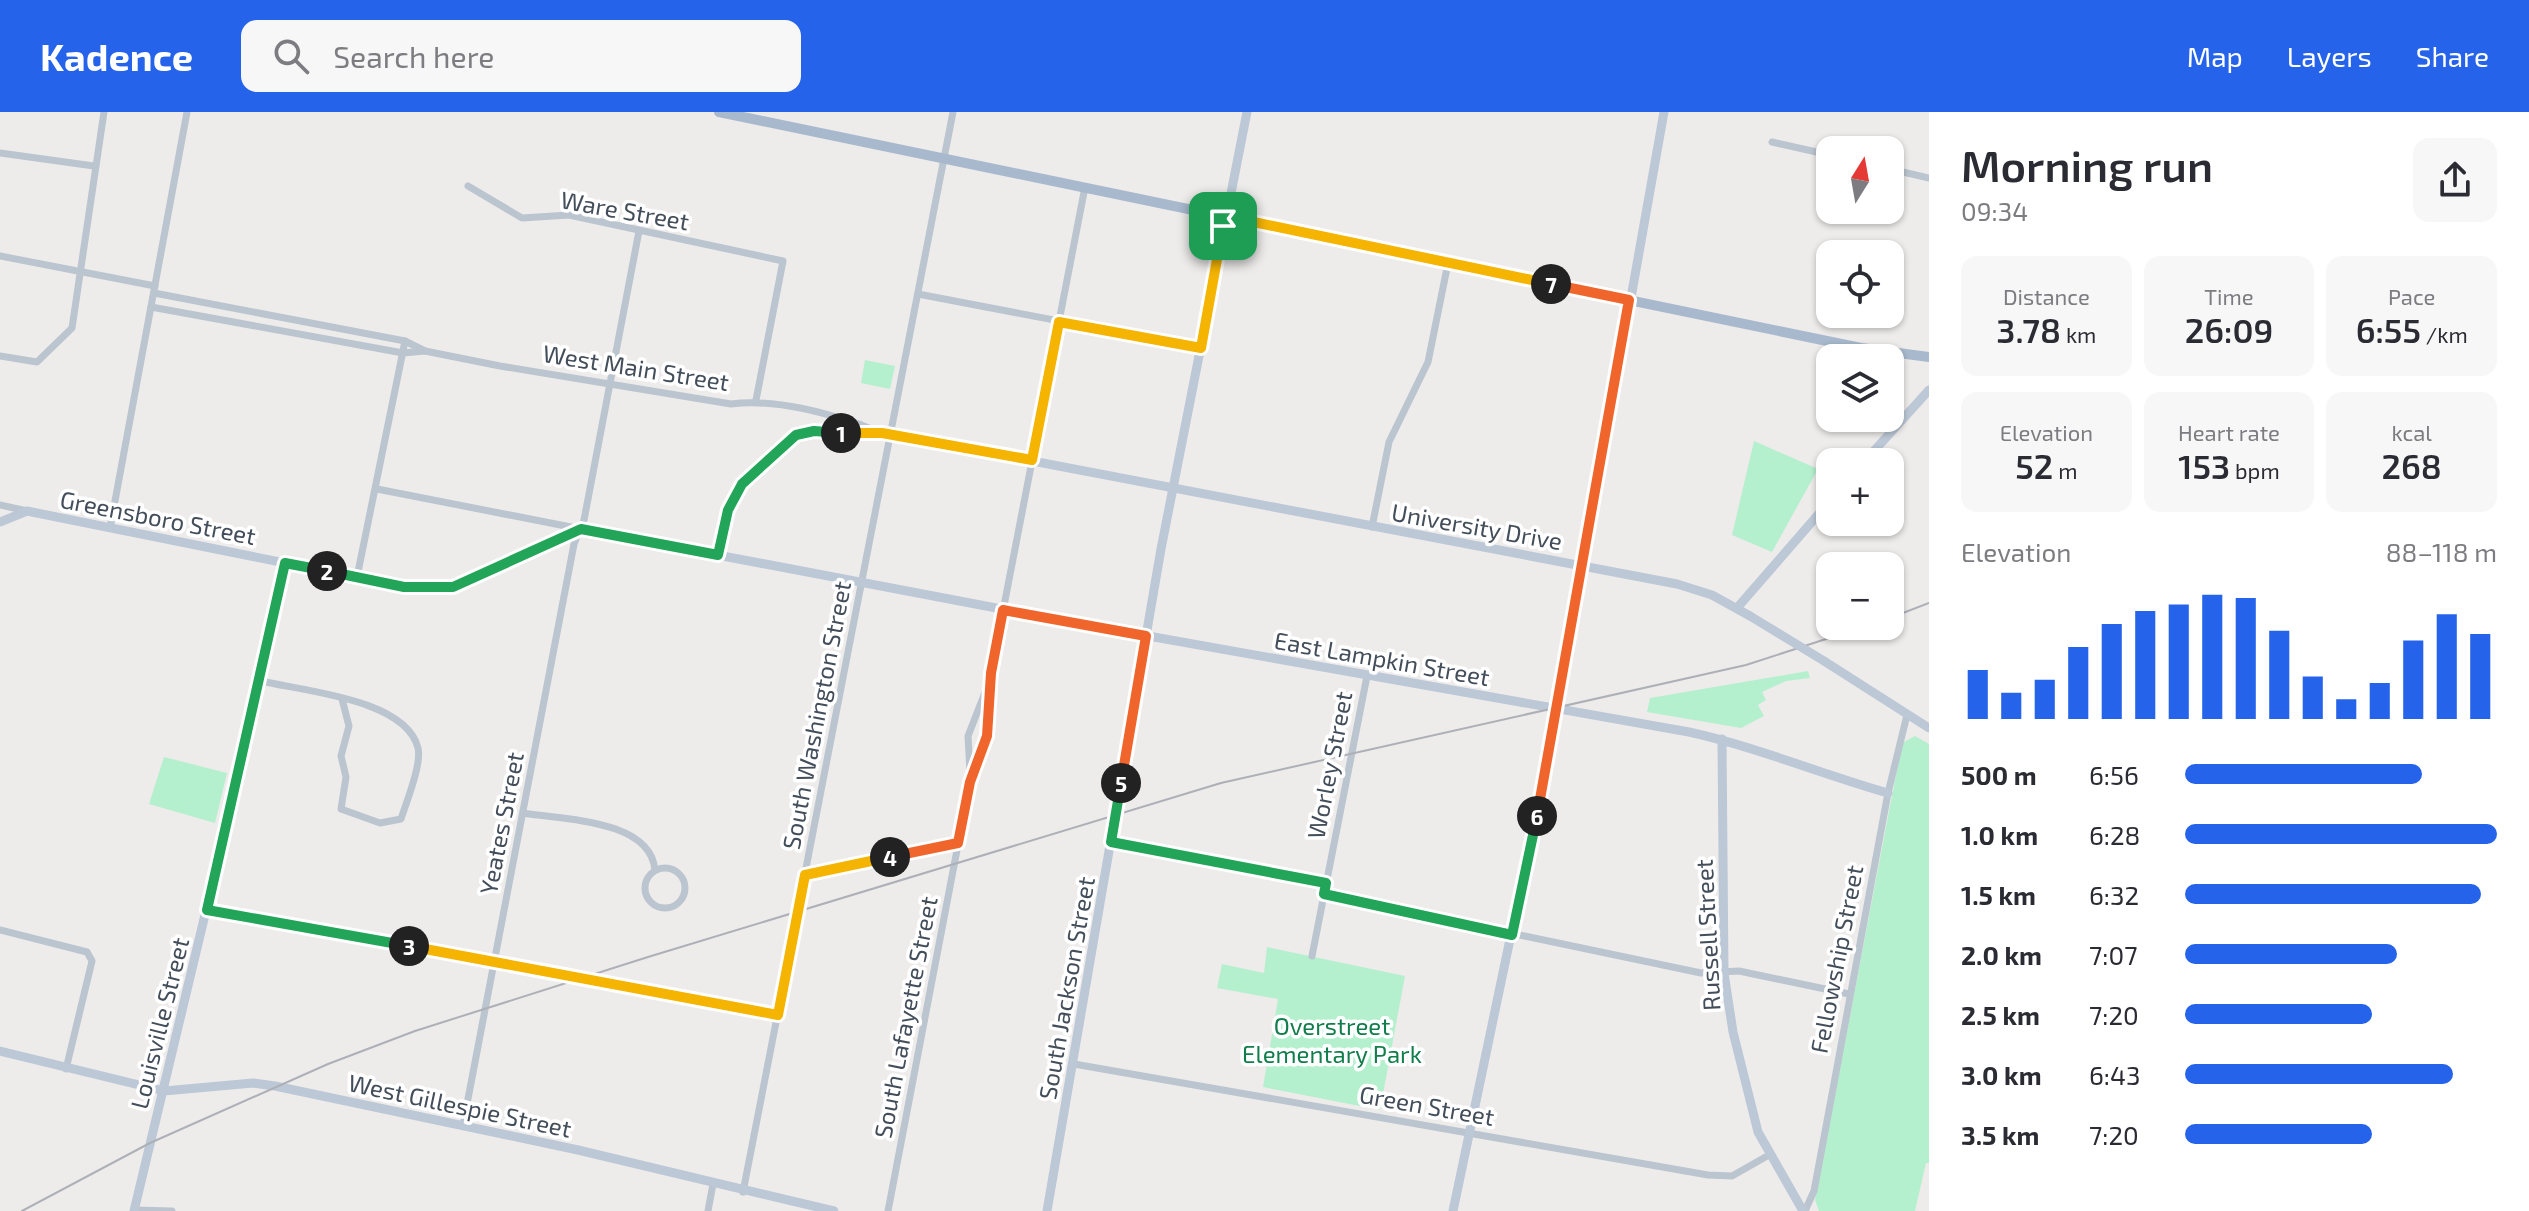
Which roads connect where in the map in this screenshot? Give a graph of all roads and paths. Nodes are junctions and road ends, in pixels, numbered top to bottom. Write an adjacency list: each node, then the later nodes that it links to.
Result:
1 (104, 112): 11 (street)
2 (187, 112): 21 (street)
3 (719, 112): 10 (main road)
4 (953, 112): 10 (street, South Washington Street)
5 (1247, 112): 16 (street, South Jackson Street)
6 (1664, 112): 23 (street)
7 (1772, 142): 8 (street)
8 (1816, 152)
9 (0, 153): 11 (street)
10 (944, 158): 15 (main road); 22 (street, South Washington Street)
11 (94, 166): 20 (street)
12 (1904, 172): 13 (street)
13 (1929, 178)
14 (468, 186): 17 (street, Ware Street)
15 (1085, 187): 16 (main road); 25 (street, South Lafayette Street)
16 (1225, 216): 19 (main road); 27 (street, South Jackson Street)
17 (639, 231): 32 (street, Yeates Street); 34 (street, Ware Street)
18 (0, 256): 20 (street, West Main Street)
19 (1448, 263): 23 (main road); 47 (street)
20 (81, 272): 21 (street, West Main Street); 30 (street)
21 (154, 289): 24 (street); 26 (street, West Main Street)
22 (918, 294): 25 (street); 38 (street, South Washington Street)
23 (1629, 300): 31 (main road); 52 (street)
24 (151, 307): 29 (street, West Main Street); 48 (street)
25 (1059, 322): 27 (street); 40 (street, South Lafayette Street)
26 (405, 341): 28 (street, West Main Street); 29 (street)
27 (1201, 348): 42 (street, South Jackson Street)
28 (425, 351): 29 (street, West Main Street); 32 (street, West Main Street)
29 (403, 353): 41 (street)
30 (0, 356)
31 (1929, 357)
32 (608, 383): 34 (street, West Main Street); 49 (street, Yeates Street)
33 (1929, 390): 39 (street)
34 (756, 400): 35 (street, West Main Street)
35 (841, 419): 36 (street); 37 (street, West Main Street)
36 (837, 431): 37 (street); 50 (street)
37 (868, 431): 38 (street, West Main Street)
38 (891, 434): 40 (street, University Drive); 54 (street, South Washington Street)
39 (1877, 448)
40 (1032, 460): 42 (street, University Drive); 56 (street, South Lafayette Street)
41 (377, 489): 49 (street); 53 (street)
42 (1173, 489): 47 (street, University Drive); 57 (street, South Jackson Street)
43 (0, 505): 44 (street, Greensboro Street)
44 (27, 511): 46 (street); 48 (street, Greensboro Street)
45 (1816, 517): 55 (street)
46 (0, 522)
47 (1372, 527): 52 (street, University Drive)
48 (110, 528): 51 (street, Greensboro Street)
49 (581, 529): 50 (street, East Lampkin Street); 53 (street, Greensboro Street); 72 (street, Yeates Street)
50 (718, 555): 54 (street, East Lampkin Street)
51 (285, 563): 53 (street, Greensboro Street); 60 (street, Louisville Street)
52 (1583, 565): 55 (street, University Drive); 62 (street)
53 (357, 577)
54 (864, 582): 56 (street, East Lampkin Street); 76 (street, South Washington Street)
55 (1737, 608): 64 (street, University Drive, bridge)
56 (1003, 613): 57 (street, East Lampkin Street); 58 (street, South Lafayette Street)
57 (1146, 636): 59 (street, East Lampkin Street); 73 (street, South Jackson Street)
58 (991, 673): 63 (street, South Lafayette Street); 65 (street, South Lafayette Street)
59 (1367, 676): 62 (street, East Lampkin Street); 77 (street, Worley Street)
60 (261, 681): 61 (street); 79 (street, Louisville Street)
61 (342, 699): 61 (street)
62 (1558, 708): 67 (street, East Lampkin Street); 81 (street)
63 (975, 715): 65 (street); 68 (street, South Lafayette Street)
64 (1907, 715): 66 (street, University Drive); 71 (street, Fellowship Street)
65 (988, 718): 69 (street, South Lafayette Street)
66 (1929, 728)
67 (1722, 739): 71 (street, East Lampkin Street); 84 (street, Russell Street)
68 (970, 753): 69 (street); 70 (street, South Lafayette Street)
69 (979, 755): 70 (street, South Lafayette Street)
70 (970, 782): 74 (street, South Lafayette Street)
71 (1888, 793): 85 (street, Fellowship Street)
72 (523, 813): 75 (street); 83 (street, Yeates Street)
73 (1111, 842): 77 (street); 88 (street, South Jackson Street)
74 (958, 843): 76 (street); 100 (street, South Lafayette Street)
75 (655, 870): 75 (street)
76 (805, 875): 86 (street, South Washington Street)
77 (1326, 883): 78 (street, Worley Street)
78 (1324, 894): 81 (street); 82 (street, Worley Street)
79 (207, 910): 83 (street); 90 (street, Louisville Street)
80 (0, 930): 89 (street)
81 (1512, 935): 84 (street); 92 (street)
82 (1312, 956)
83 (493, 960): 86 (street); 91 (street, Yeates Street)
84 (1724, 973): 85 (street); 93 (street, Russell Street)
85 (1849, 994): 103 (street, Fellowship Street)
86 (778, 1015): 95 (street, South Washington Street)
87 (0, 1051): 89 (street, West Gillespie Street)
88 (1074, 1064): 92 (street, Green Street); 101 (street, South Jackson Street)
89 (66, 1069): 90 (street, West Gillespie Street)
90 (164, 1091): 91 (street, West Gillespie Street); 96 (street, Louisville Street)
91 (463, 1125): 94 (street, West Gillespie Street)
92 (1469, 1133): 93 (street, Green Street); 102 (street)
93 (1769, 1155): 103 (street, Russell Street)
94 (713, 1184): 95 (street, West Gillespie Street); 98 (street)
95 (743, 1192): 99 (street, West Gillespie Street)
96 (134, 1210): 97 (street)
97 (172, 1211)
98 (708, 1211)
99 (834, 1211)
100 (888, 1211)
101 (1047, 1211)
102 (1453, 1211)
103 (1804, 1211)

